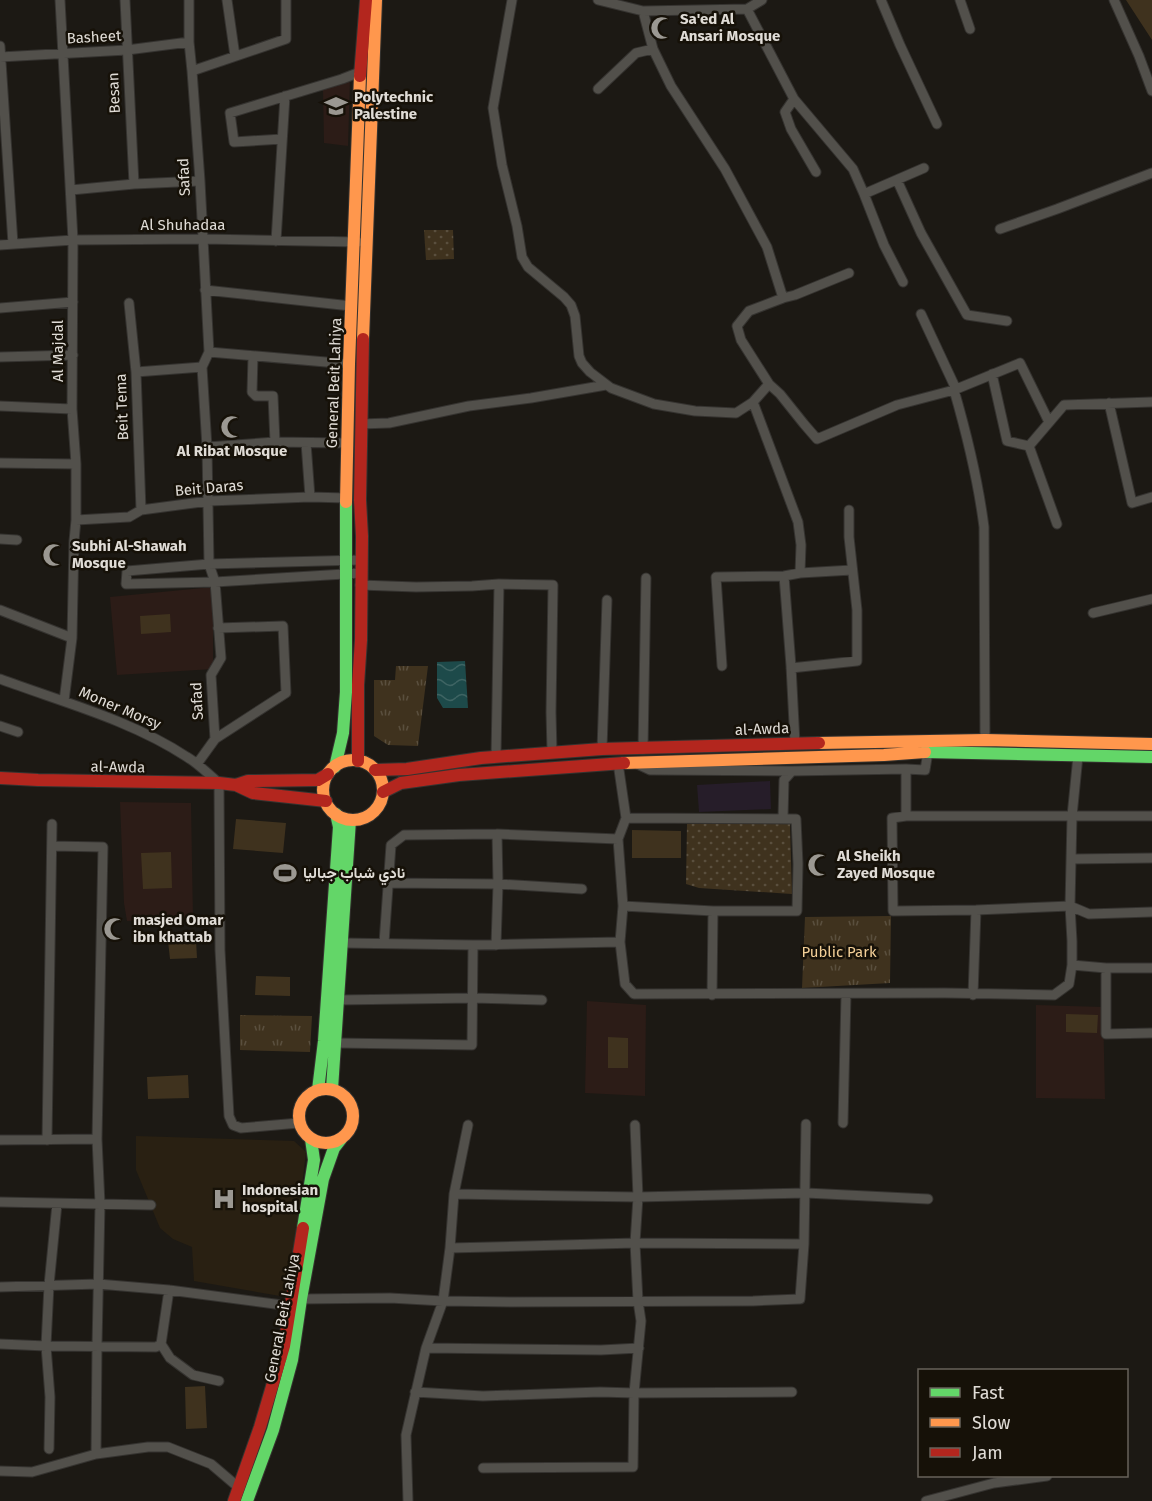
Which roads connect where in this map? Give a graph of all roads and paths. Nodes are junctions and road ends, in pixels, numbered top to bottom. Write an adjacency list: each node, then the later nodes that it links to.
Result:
1 (60, 0): 21 (street, Al Majdal)
2 (125, 0): 20 (street, Besan)
3 (189, 0): 17 (street, Safad)
4 (227, 0): 22 (street)
5 (286, 0): 22 (street)
6 (366, 0): 25 (main road, General Beit Lahiya)
7 (376, 0): 47 (main road, General Beit Lahiya)
8 (512, 0): 68 (street)
9 (598, 0): 15 (street)
10 (762, 0): 14 (street)
11 (881, 0): 31 (street)
12 (960, 0): 16 (street)
13 (1114, 0): 28 (street)
14 (747, 9): 15 (street); 30 (street)
15 (643, 11): 19 (street)
16 (970, 29)
17 (189, 42): 20 (street, Basheet); 24 (street, Safad)
18 (0, 46): 23 (street)
19 (653, 49): 27 (street); 53 (street)
20 (127, 50): 21 (street, Basheet); 39 (street, Besan)
21 (63, 54): 23 (street, Basheet); 41 (street, Al Majdal)
22 (235, 56): 24 (street)
23 (0, 57): 26 (street)
24 (192, 71): 38 (street, Safad)
25 (360, 72): 29 (street); 47 (main road, General Beit Lahiya)
26 (1, 87): 32 (street)
27 (598, 89)
28 (1152, 91)
29 (285, 96): 33 (street); 33 (street)
30 (794, 99): 35 (street); 42 (street)
31 (937, 124)
32 (3, 138): 40 (street)
33 (282, 140): 46 (street)
34 (924, 168): 37 (street)
35 (816, 172)
36 (1152, 173): 43 (street)
37 (897, 180): 42 (street); 59 (street)
38 (200, 181): 39 (street); 44 (street, Safad)
39 (134, 184): 41 (street)
40 (5, 190): 48 (street)
41 (71, 190): 45 (street, Al Majdal)
42 (864, 194): 51 (street)
43 (1000, 229)
44 (203, 239): 45 (street, Al Shuhadaa); 46 (street, Al Shuhadaa); 52 (street, Safad)
45 (73, 240): 48 (street, Al Shuhadaa); 54 (street, Al Majdal)
46 (276, 241): 47 (street, Al Shuhadaa)
47 (360, 242): 56 (main road, General Beit Lahiya); 77 (main road, General Beit Lahiya)
48 (12, 244): 49 (street, Al Shuhadaa)
49 (0, 245)
50 (849, 273): 53 (street)
51 (903, 282)
52 (206, 291): 56 (street); 60 (street, Safad)
53 (783, 298): 69 (street)
54 (73, 302): 57 (street); 61 (street, Al Majdal)
55 (129, 303): 66 (street, Beit Tema)
56 (351, 306): 64 (main road, General Beit Lahiya)
57 (0, 308)
58 (921, 314): 70 (street)
59 (1007, 321)
60 (209, 352): 62 (street); 65 (street)
61 (73, 355): 63 (street); 75 (street, Al Majdal)
62 (253, 356): 64 (street); 78 (street)
63 (0, 357)
64 (349, 364): 80 (main road, General Beit Lahiya)
65 (202, 367): 66 (street); 82 (street, Safad)
66 (136, 372): 89 (street, Beit Tema)
67 (992, 374): 70 (street); 76 (street); 81 (street)
68 (606, 384): 71 (street); 77 (street)
69 (769, 384): 70 (street); 71 (street)
70 (955, 389): 119 (street)
71 (753, 402): 99 (street)
72 (1152, 402): 73 (street)
73 (1109, 404): 76 (street); 86 (street)
74 (0, 406): 75 (street)
75 (72, 409): 84 (street, Al Majdal)
76 (1048, 422): 81 (street)
77 (361, 424): 96 (main road, General Beit Lahiya)
78 (275, 442): 79 (street); 82 (street)
79 (306, 443): 80 (street); 85 (street)
80 (347, 443): 87 (main road, General Beit Lahiya)
81 (1029, 446): 92 (street)
82 (207, 447): 88 (street, Safad)
83 (0, 463): 84 (street)
84 (76, 464): 91 (street, Al Majdal)
85 (310, 497): 87 (street, Beit Daras); 88 (street, Beit Daras)
86 (1152, 497)
87 (346, 498): 95 (main road, General Beit Lahiya)
88 (209, 501): 89 (street, Beit Daras); 97 (street, Safad)
89 (141, 510): 91 (street, Beit Daras)
90 (849, 510): 98 (street)
91 (76, 520): 111 (street, Al Majdal)
92 (1057, 524)
93 (0, 539): 94 (street)
94 (17, 540)
95 (346, 560): 96 (street); 97 (street); 100 (main road, General Beit Lahiya)
96 (361, 560): 103 (main road, General Beit Lahiya)
97 (209, 564): 104 (street, Safad); 104 (street)
98 (852, 570): 99 (street); 113 (street)
99 (800, 573): 101 (street)
100 (347, 574): 103 (street); 104 (street); 135 (main road, General Beit Lahiya)
101 (784, 576): 112 (street); 113 (street)
102 (646, 578): 123 (street)
103 (360, 579): 105 (street); 130 (main road, General Beit Lahiya)
104 (215, 582): 110 (street, Safad)
105 (499, 584): 124 (street); 128 (street)
106 (1152, 599): 109 (street)
107 (607, 600): 122 (street)
108 (0, 610): 111 (street)
109 (1093, 613)
110 (218, 628): 118 (street, Safad); 118 (street)
111 (72, 638): 115 (street, Al Majdal)
112 (722, 666)
113 (791, 668): 120 (street)
114 (0, 679): 115 (street, Moner Morsy)
115 (64, 701): 133 (street, Moner Morsy)
116 (0, 726): 117 (street)
117 (18, 732)
118 (215, 739): 133 (street, Safad)
119 (985, 740): 120 (main road, al-Awda); 121 (main road, al-Awda)
120 (795, 743): 123 (main road, al-Awda)
121 (1152, 744)
122 (602, 749): 123 (main road, al-Awda); 124 (main road, al-Awda)
123 (643, 749)
124 (552, 752): 128 (main road, al-Awda)
125 (928, 752): 126 (main road, al-Awda); 127 (main road, al-Awda); 134 (street)
126 (791, 756): 131 (main road, al-Awda); 137 (street)
127 (1078, 756): 129 (main road, al-Awda); 145 (street)
128 (496, 757): 136 (main road, al-Awda)
129 (1152, 758)
130 (358, 761): 135 (main road); 136 (main road)
131 (633, 762): 132 (main road, al-Awda); 137 (street)
132 (618, 763): 141 (main road, al-Awda); 147 (street)
133 (197, 764): 139 (street, Moner Morsy)
134 (906, 769): 137 (street); 144 (street)
135 (331, 770): 140 (main road, al-Awda); 142 (main road)
136 (375, 770): 141 (main road)
137 (792, 771): 148 (street)
138 (0, 778): 139 (main road, al-Awda)
139 (219, 783): 140 (main road, al-Awda); 183 (street)
140 (236, 785): 142 (main road, al-Awda)
141 (383, 792): 149 (main road)
142 (326, 801): 143 (main road)
143 (336, 814): 149 (main road); 181 (main road)
144 (906, 816): 145 (street); 162 (street)
145 (1072, 816): 146 (street); 155 (street)
146 (1152, 816)
147 (626, 818): 148 (street); 152 (street)
148 (783, 818): 161 (street)
149 (350, 820): 165 (main road)
150 (52, 824): 153 (street)
151 (497, 834): 152 (street); 156 (street); 157 (street)
152 (618, 839): 159 (street)
153 (52, 846): 187 (street); 191 (street)
154 (1152, 858): 155 (street)
155 (1072, 859): 160 (street)
156 (389, 883): 157 (street); 166 (street)
157 (498, 884): 158 (street); 168 (street)
158 (582, 889)
159 (623, 906): 161 (street); 164 (street)
160 (1070, 906): 162 (street); 163 (street); 169 (street)
161 (713, 910): 172 (street)
162 (976, 910): 173 (street)
163 (1152, 912)
164 (620, 942): 168 (street); 172 (street)
165 (343, 943): 166 (street); 176 (main road)
166 (384, 943): 167 (street)
167 (473, 945): 168 (street); 175 (street)
168 (496, 945)
169 (1072, 965): 170 (street); 173 (street)
170 (1106, 968): 171 (street); 178 (street)
171 (1152, 968)
172 (712, 994): 174 (street)
173 (973, 994): 174 (street)
174 (846, 995): 182 (street)
175 (473, 998): 176 (street); 177 (street); 179 (street)
176 (338, 1000): 179 (main road)
177 (542, 1000)
178 (1152, 1033)
179 (336, 1043): 180 (main road)
180 (332, 1089): 181 (main road); 189 (main road)
181 (318, 1090): 183 (main road)
182 (843, 1123)
183 (299, 1124): 188 (main road)
184 (806, 1124): 192 (street)
185 (468, 1125): 193 (street)
186 (635, 1125): 194 (street)
187 (97, 1139): 191 (street); 198 (street)
188 (311, 1139): 189 (main road); 208 (main road, General Beit Lahiya)
189 (341, 1139): 208 (main road, General Beit Lahiya)
190 (0, 1140): 191 (street)
191 (47, 1140)
192 (806, 1193): 194 (street); 195 (street); 201 (street)
193 (454, 1194): 194 (street); 202 (street)
194 (638, 1197): 200 (street)
195 (928, 1199)
196 (0, 1202): 197 (street)
197 (57, 1203): 198 (street); 204 (street)
198 (100, 1204): 199 (street); 203 (street)
199 (151, 1205)
200 (635, 1243): 201 (street); 202 (street); 209 (street)
201 (804, 1244): 209 (street)
202 (450, 1248): 207 (street)
203 (98, 1284): 204 (street); 206 (street); 212 (street)
204 (49, 1285): 205 (street); 213 (street)
205 (0, 1287)
206 (168, 1290): 208 (street); 211 (street)
207 (443, 1301): 208 (street); 209 (street); 214 (street)
208 (295, 1302): 225 (main road, General Beit Lahiya); 227 (main road, General Beit Lahiya)
209 (638, 1302): 215 (street)
210 (0, 1344): 213 (street)
211 (161, 1344): 212 (street); 216 (street)
212 (97, 1346): 213 (street); 221 (street)
213 (46, 1347): 220 (street)
214 (426, 1348): 215 (street); 217 (street)
215 (639, 1348): 219 (street)
216 (219, 1381)
217 (415, 1392): 219 (street); 228 (street)
218 (792, 1392): 219 (street)
219 (634, 1393): 222 (street)
220 (49, 1449)
221 (96, 1454): 223 (street); 225 (street)
222 (483, 1468)
223 (0, 1471)
224 (1039, 1477): 229 (street)
225 (238, 1487): 226 (main road, General Beit Lahiya)
226 (234, 1501)
227 (246, 1501)
228 (408, 1501)
229 (926, 1501)

